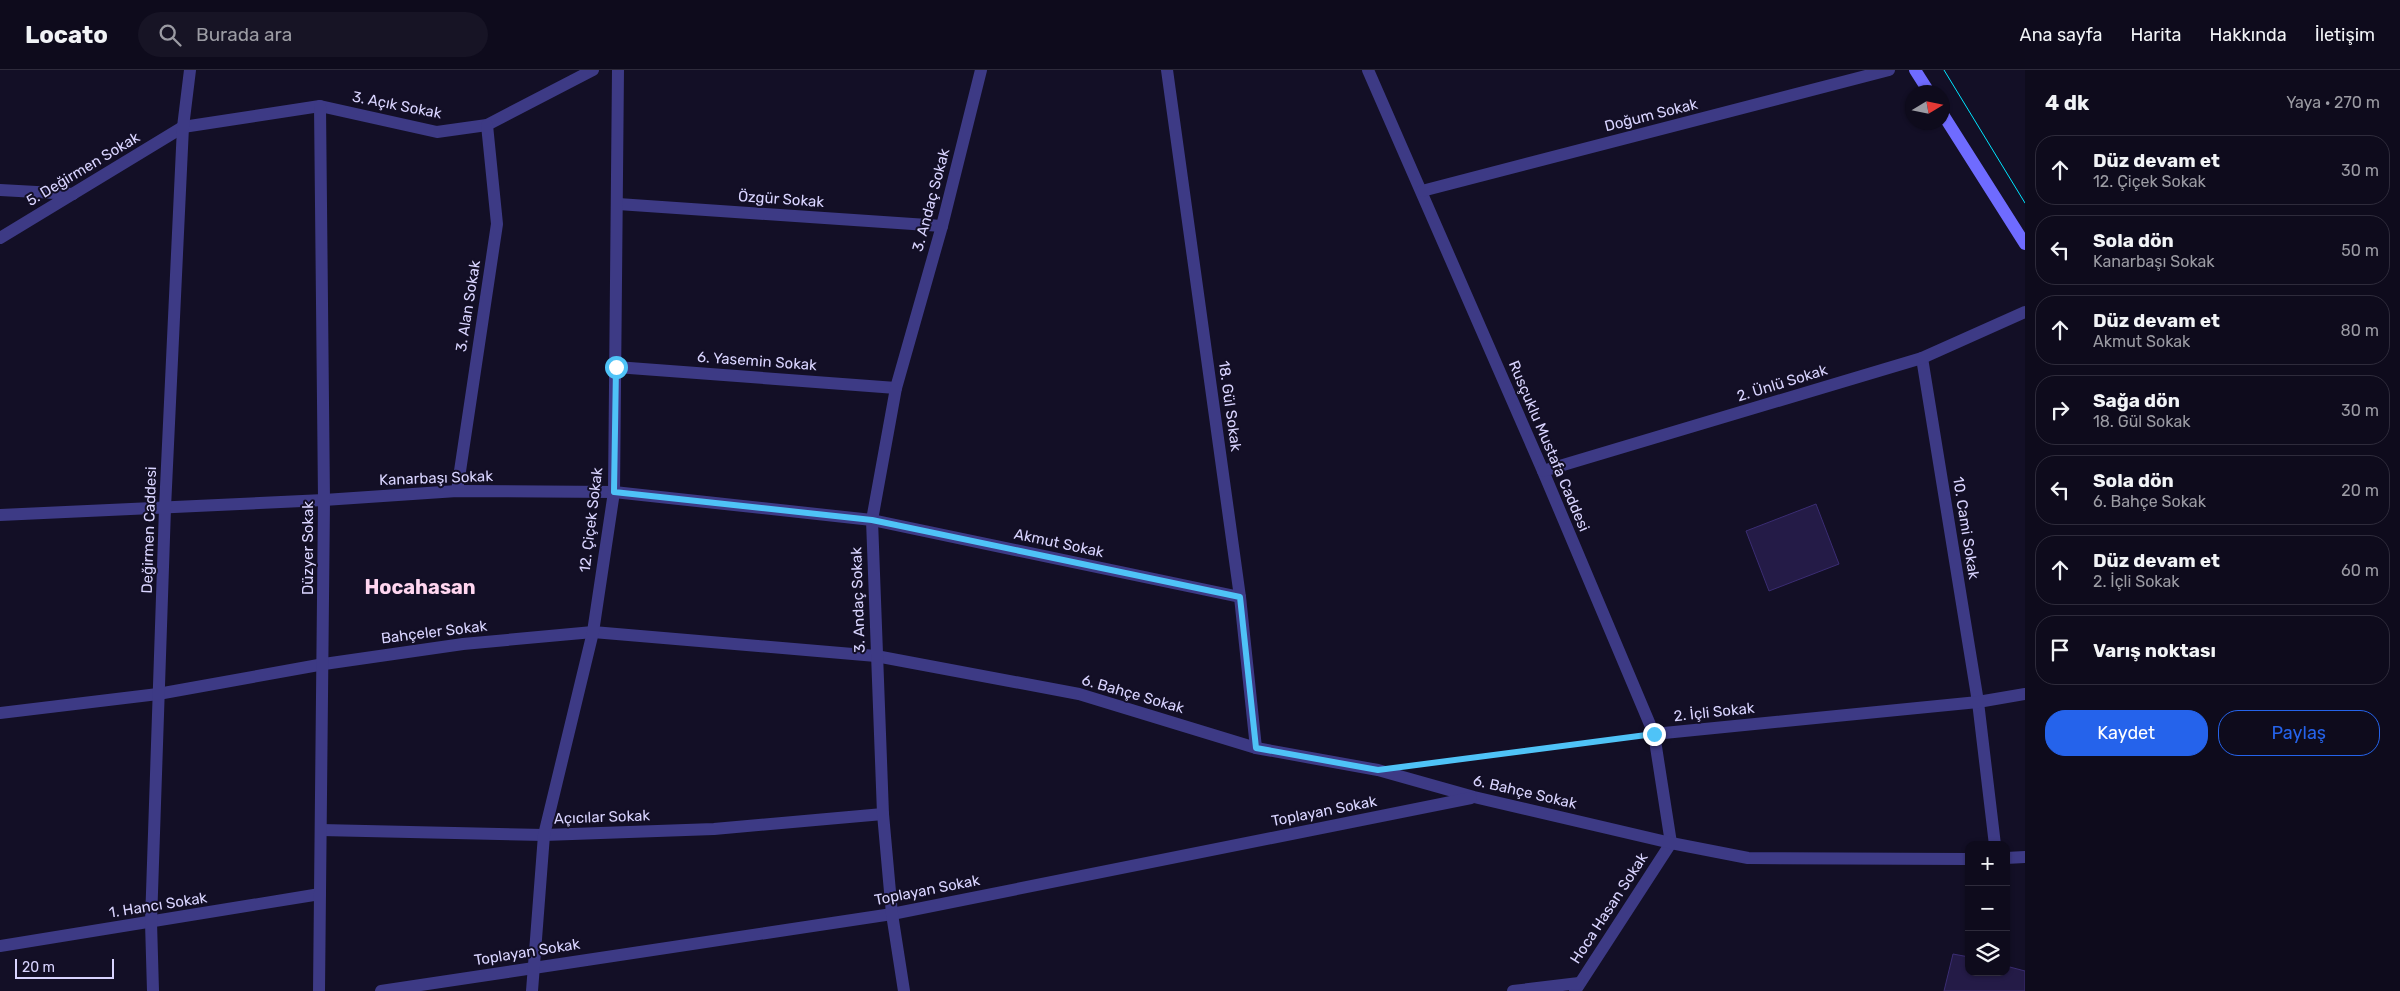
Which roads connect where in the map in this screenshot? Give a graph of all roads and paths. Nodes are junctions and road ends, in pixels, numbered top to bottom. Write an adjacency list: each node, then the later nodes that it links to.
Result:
1 (202, 70): 9 (street)
2 (593, 70): 12 (street, 3. Açık Sokak)
3 (618, 70): 18 (street, 12. Çiçek Sokak)
4 (981, 70): 19 (street, 3. Andaç Sokak)
5 (1167, 70): 33 (street, 18. Gül Sokak)
6 (1368, 70): 16 (street, Rusçuklu Mustafa Caddesi)
7 (1889, 70): 16 (street, Doğum Sokak)
8 (1915, 70): 10 (main road)
9 (190, 75): 14 (street, Değirmen Caddesi)
10 (1925, 85)
11 (320, 106): 12 (street, 3. Açık Sokak); 14 (street, 3. Açık Sokak); 29 (street, Düzyer Sokak)
12 (487, 125): 27 (street, 3. Alan Sokak)
13 (1950, 126): 21 (main road)
14 (183, 127): 17 (street, 5. Değirmen Sokak); 30 (street, Değirmen Caddesi)
15 (0, 190): 17 (street)
16 (1422, 191): 26 (street, Rusçuklu Mustafa Caddesi)
17 (73, 194): 20 (street, 5. Değirmen Sokak)
18 (618, 204): 19 (street, Özgür Sokak); 24 (street, 12. Çiçek Sokak)
19 (942, 226): 25 (street, 3. Andaç Sokak)
20 (0, 238)
21 (2025, 244)
22 (2025, 312): 23 (street, 2. Ünlü Sokak)
23 (1922, 358): 26 (street, 2. Ünlü Sokak); 39 (street, 10. Cami Sokak)
24 (616, 367): 25 (street, 6. Yasemin Sokak); 28 (street, 12. Çiçek Sokak)
25 (896, 388): 32 (street, 3. Andaç Sokak)
26 (1543, 471): 41 (street, Rusçuklu Mustafa Caddesi)
27 (457, 491): 28 (street, Kanarbaşı Sokak); 29 (street, Kanarbaşı Sokak)
28 (614, 492): 32 (street, Kanarbaşı Sokak); 34 (street, 12. Çiçek Sokak)
29 (324, 500): 30 (street, Kanarbaşı Sokak); 36 (street, Düzyer Sokak)
30 (165, 508): 31 (street, Kanarbaşı Sokak); 37 (street, Değirmen Caddesi)
31 (0, 515)
32 (872, 520): 33 (street, Akmut Sokak); 35 (street, 3. Andaç Sokak)
33 (1240, 597): 42 (street, 18. Gül Sokak)
34 (593, 632): 35 (street, Bahçeler Sokak); 36 (street, Bahçeler Sokak); 47 (street, 12. Çiçek Sokak)
35 (876, 656): 42 (street, 6. Bahçe Sokak); 45 (street, 3. Andaç Sokak)
36 (324, 664): 37 (street, Bahçeler Sokak); 46 (street, Düzyer Sokak)
37 (158, 694): 40 (street, Bahçeler Sokak); 55 (street, Değirmen Caddesi)
38 (2025, 694): 39 (street, 2. İçli Sokak)
39 (1978, 702): 41 (street, 2. İçli Sokak); 48 (street, 10. Cami Sokak)
40 (0, 713)
41 (1654, 734): 43 (path, 2. İçli Sokak); 49 (street, Rusçuklu Mustafa Caddesi)
42 (1256, 748): 44 (street, 6. Bahçe Sokak)
43 (1437, 763)
44 (1474, 797): 49 (street, 6. Bahçe Sokak); 54 (street, Toplayan Sokak)
45 (883, 814): 47 (street, Açıcılar Sokak); 54 (street, 3. Andaç Sokak)
46 (321, 830): 47 (street, Açıcılar Sokak); 53 (street, Düzyer Sokak)
47 (544, 835): 57 (street, 12. Çiçek Sokak)
48 (1995, 841)
49 (1672, 843): 52 (street, 6. Bahçe Sokak); 58 (street, Hoca Hasan Sokak)
50 (2025, 857): 51 (street)
51 (2010, 858)
52 (1965, 859)
53 (320, 894): 55 (street, 1. Hancı Sokak); 60 (street, Düzyer Sokak)
54 (892, 914): 57 (street, Toplayan Sokak); 63 (street, 3. Andaç Sokak)
55 (151, 922): 56 (street, 1. Hancı Sokak); 59 (street, Değirmen Caddesi)
56 (0, 946)
57 (533, 967): 61 (street, Toplayan Sokak); 62 (street, 12. Çiçek Sokak)
58 (1577, 987): 64 (street)
59 (153, 991)
60 (319, 991)
61 (381, 991)
62 (532, 991)
63 (904, 991)
64 (1514, 991)

